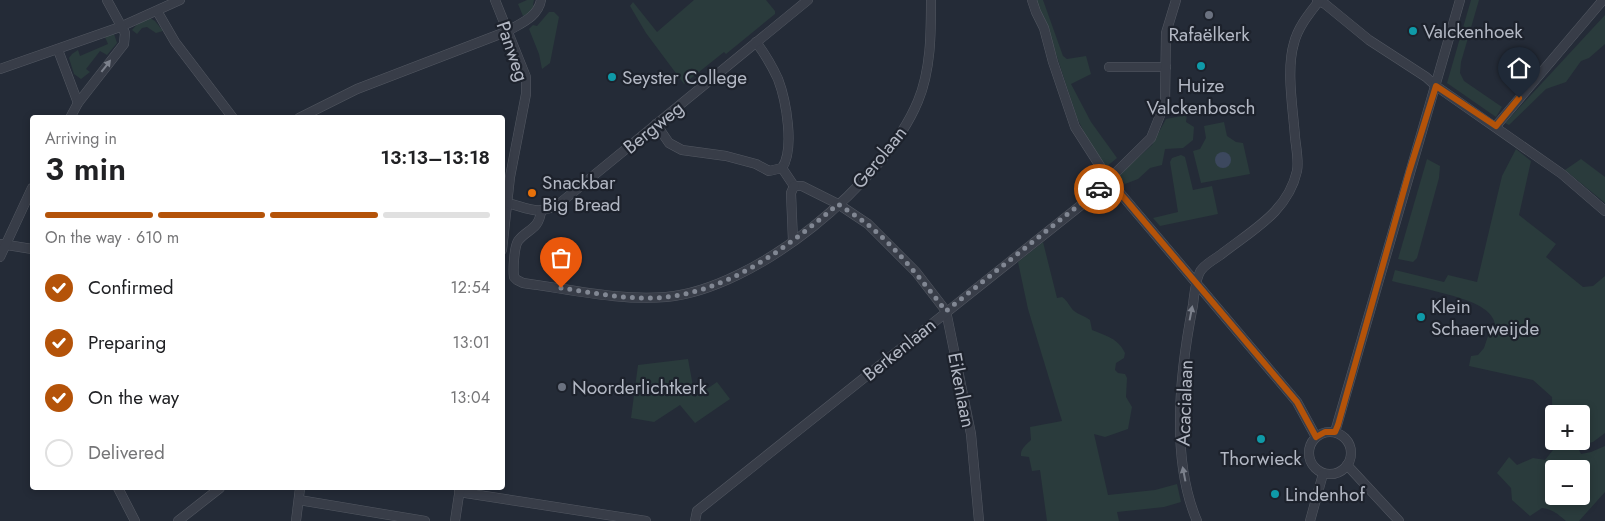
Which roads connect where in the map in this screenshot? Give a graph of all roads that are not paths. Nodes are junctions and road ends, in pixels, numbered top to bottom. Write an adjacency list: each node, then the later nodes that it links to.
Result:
1 (107, 0): 13 (street)
2 (180, 0): 12 (street)
3 (495, 0): 14 (street, Panweg)
4 (541, 0): 14 (street)
5 (808, 0): 15 (street, Bergweg)
6 (931, 0): 33 (street, Gerolaan)
7 (1032, 0): 29 (street)
8 (1176, 0): 18 (street, Berkenlaan)
9 (1460, 0): 20 (street)
10 (1603, 0): 26 (street)
11 (1322, 1): 20 (street); 41 (street)
12 (157, 11): 13 (street); 23 (street)
13 (120, 27): 16 (street); 21 (street, one-way to 13)
14 (508, 31): 24 (street); 28 (street, Panweg)
15 (756, 42): 25 (street, Bergweg); 27 (street)
16 (58, 50): 19 (street); 21 (street)
17 (1109, 66): 18 (street)
18 (1166, 67): 29 (street, Berkenlaan)
19 (0, 69)
20 (1436, 86): 26 (street); 43 (street)
21 (78, 103): 22 (street)
22 (72, 115)
23 (231, 115)
24 (305, 115)
25 (656, 124): 27 (street); 34 (street, Bergweg)
26 (1496, 126): 35 (street)
27 (782, 168): 30 (street)
28 (506, 177): 32 (street, Panweg)
29 (1109, 180): 41 (street); 42 (street, Berkenlaan)
30 (794, 186): 33 (street, Eikenlaan); 37 (street)
31 (30, 192): 38 (street)
32 (508, 203): 34 (street); 36 (street, Panweg)
33 (838, 204): 37 (street, Gerolaan); 42 (street, Eikenlaan)
34 (541, 211): 37 (street, Gerolaan)
35 (1605, 211)
36 (505, 226)
37 (793, 240)
38 (3, 245): 39 (street); 40 (street)
39 (30, 249)
40 (0, 257)
41 (1196, 284): 44 (street); 60 (street, Acacialaan, one-way to 41)
42 (946, 311): 58 (street, Berkenlaan); 59 (street, Eikenlaan)
43 (1335, 432): 44 (street); 45 (street)
44 (1316, 437): 46 (street)
45 (1347, 465): 46 (street); 62 (street)
46 (1323, 474): 61 (street)
47 (119, 490): 52 (street)
48 (217, 490): 53 (street)
49 (300, 490): 51 (street)
50 (459, 490): 56 (street); 57 (street)
51 (299, 500): 54 (street); 55 (street)
52 (135, 521)
53 (178, 521)
54 (296, 521)
55 (425, 521)
56 (455, 521)
57 (646, 521)
58 (694, 521)
59 (979, 521)
60 (1197, 521)
61 (1310, 521)
62 (1399, 521)

